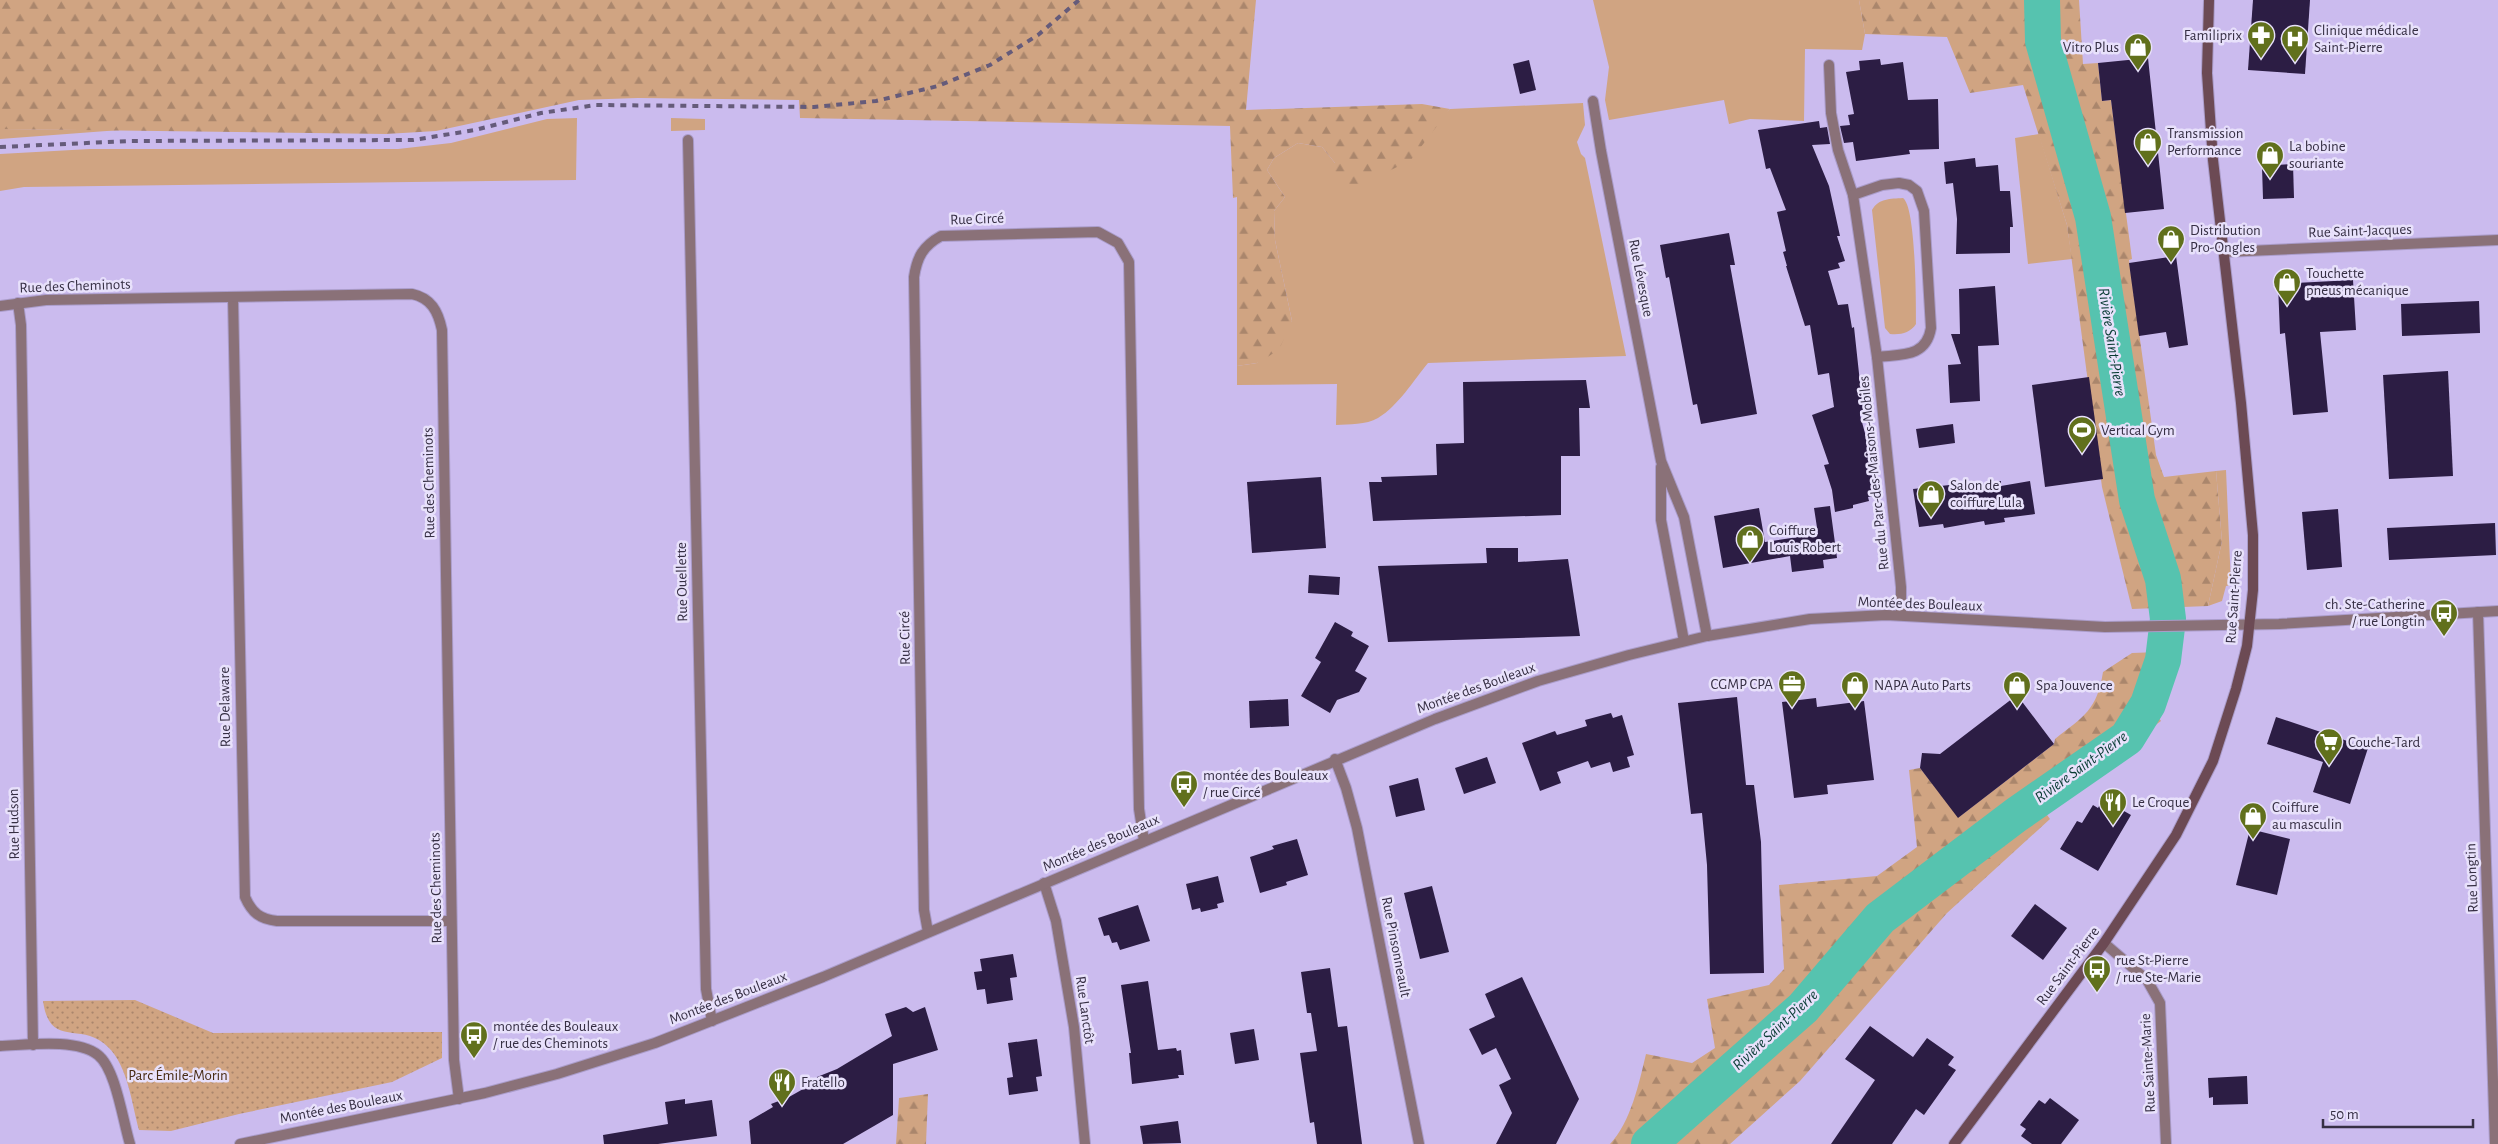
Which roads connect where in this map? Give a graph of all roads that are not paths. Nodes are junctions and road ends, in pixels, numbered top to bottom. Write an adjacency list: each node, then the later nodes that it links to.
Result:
1 (2208, 0): 7 (main road, Rue Saint-Pierre)
2 (1829, 65): 5 (street, Rue du Parc-des-Maisons-Mobiles)
3 (1593, 101): 12 (street, Rue Lévesque)
4 (688, 140): 25 (street, Rue Ouellette)
5 (1853, 195): 11 (street, Rue du Parc-des-Maisons-Mobiles); 11 (street, Rue du Parc-des-Maisons-Mobiles)
6 (2498, 240): 7 (street, Rue Saint-Jacques)
7 (2224, 252): 16 (main road, Rue Saint-Pierre)
8 (233, 298): 9 (street, Rue des Cheminots); 22 (street, Rue Delaware); 22 (street, Rue des Cheminots)
9 (18, 303): 10 (street, Rue des Cheminots); 26 (street, Rue Hudson)
10 (0, 306)
11 (1876, 357): 15 (street, Rue du Parc-des-Maisons-Mobiles)
12 (1662, 461): 17 (street, Rue Lévesque); 18 (street, Rue Lévesque)
13 (2498, 611): 14 (street, Montée des Bouleaux)
14 (2478, 612): 16 (street, Montée des Bouleaux); 35 (street, Rue Longtin)
15 (1901, 615): 16 (street, Montée des Bouleaux); 17 (street, Montée des Bouleaux)
16 (2250, 624): 24 (main road, Rue Saint-Pierre)
17 (1707, 636): 18 (street, Montée des Bouleaux)
18 (1684, 641): 19 (street, Montée des Bouleaux)
19 (1335, 759): 20 (street, Montée des Bouleaux); 32 (street, Rue Pinsonneault)
20 (1144, 840): 21 (street, Montée des Bouleaux); 23 (street, Rue Circé)
21 (1044, 883): 23 (street, Montée des Bouleaux); 31 (street, Rue Lanctôt)
22 (452, 920): 28 (street, Rue des Cheminots)
23 (928, 932): 25 (street, Montée des Bouleaux)
24 (2104, 943): 33 (main road, Rue Saint-Pierre); 34 (street, Rue Sainte-Marie)
25 (712, 1021): 28 (street, Montée des Bouleaux)
26 (33, 1045): 27 (street); 29 (street)
27 (0, 1046)
28 (459, 1099): 30 (street, Montée des Bouleaux)
29 (130, 1144)
30 (240, 1144)
31 (1085, 1144)
32 (1419, 1144)
33 (1954, 1144)
34 (2166, 1144)
35 (2494, 1144)

